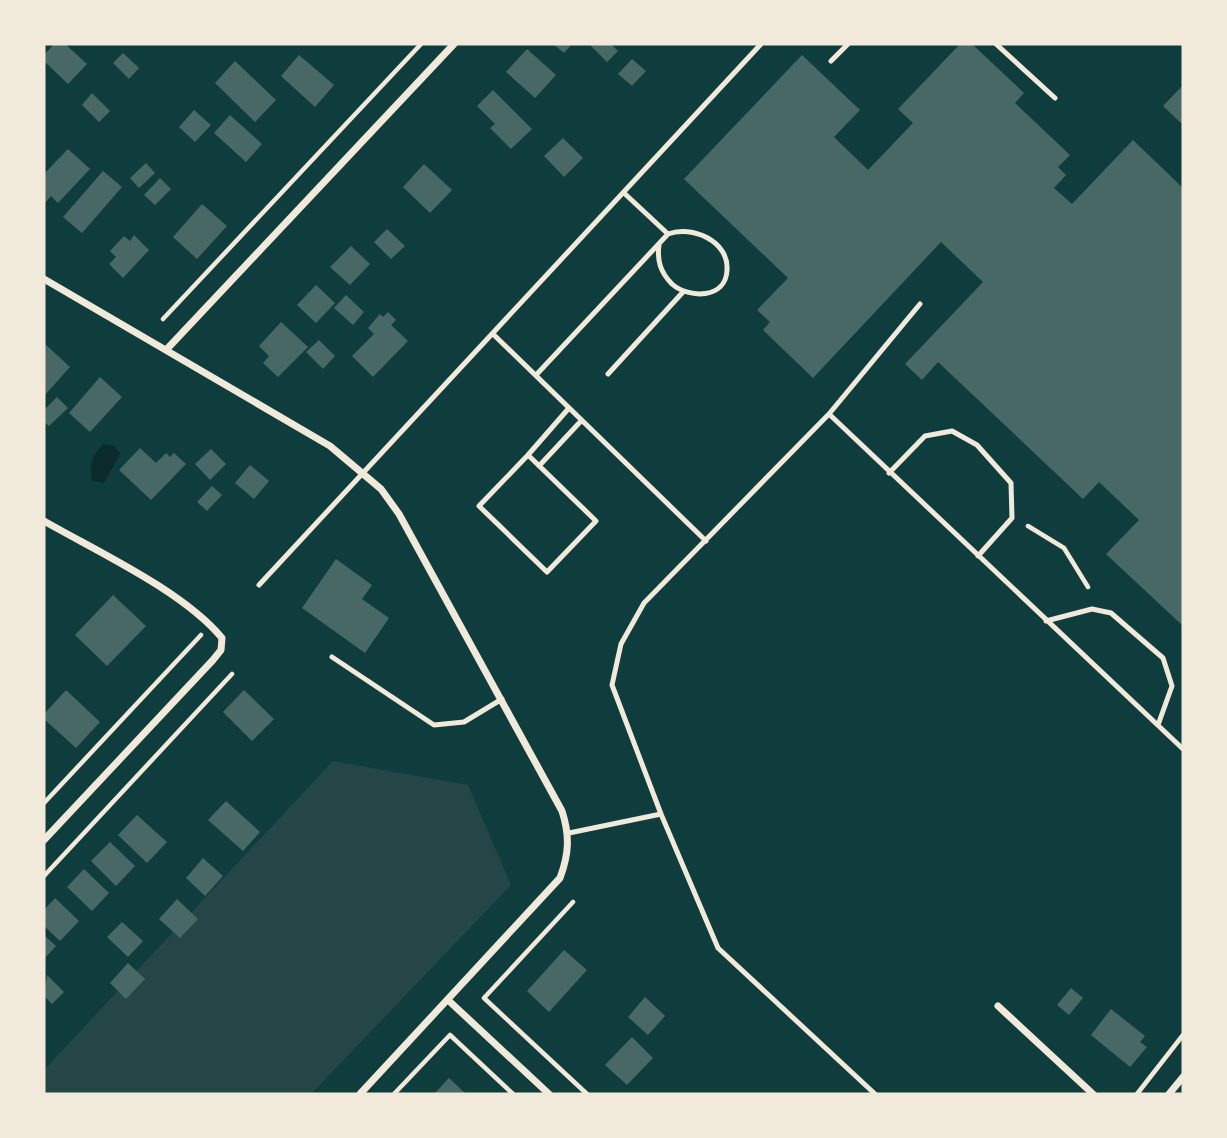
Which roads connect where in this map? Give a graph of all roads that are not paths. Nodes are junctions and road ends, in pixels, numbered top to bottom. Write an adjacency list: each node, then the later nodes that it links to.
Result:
1 (454, 44): 14 (street)
2 (761, 44): 7 (lane)
3 (848, 44): 5 (lane)
4 (996, 44): 6 (lane)
5 (831, 61)
6 (1055, 98)
7 (624, 192): 8 (lane); 13 (lane)
8 (668, 234): 9 (lane); 11 (lane)
9 (660, 242): 11 (lane); 15 (lane)
10 (44, 279): 14 (street)
11 (683, 292): 16 (lane)
12 (920, 304): 18 (lane)
13 (494, 335): 15 (lane); 23 (lane)
14 (167, 349): 23 (street)
15 (537, 374): 17 (lane)
16 (608, 374)
17 (569, 408): 19 (lane); 20 (lane)
18 (829, 414): 22 (lane); 25 (lane)
19 (581, 421): 21 (lane); 25 (lane)
20 (528, 455): 21 (lane); 21 (lane)
21 (539, 466)
22 (888, 473): 26 (lane); 26 (lane)
23 (365, 474): 27 (lane); 30 (street)
24 (44, 521): 35 (street)
25 (706, 541): 33 (lane)
26 (978, 556): 28 (lane)
27 (259, 585)
28 (1046, 621): 31 (lane); 31 (lane)
29 (332, 657): 30 (lane)
30 (502, 699): 34 (street)
31 (1158, 726): 32 (lane)
32 (1183, 749)
33 (661, 814): 34 (lane); 41 (lane)
34 (569, 833): 36 (street)
35 (44, 840)
36 (448, 999): 39 (street); 40 (street)
37 (998, 1006): 42 (street)
38 (1183, 1077): 43 (street)
39 (360, 1094)
40 (549, 1094)
41 (875, 1094)
42 (1093, 1094)
43 (1169, 1094)

